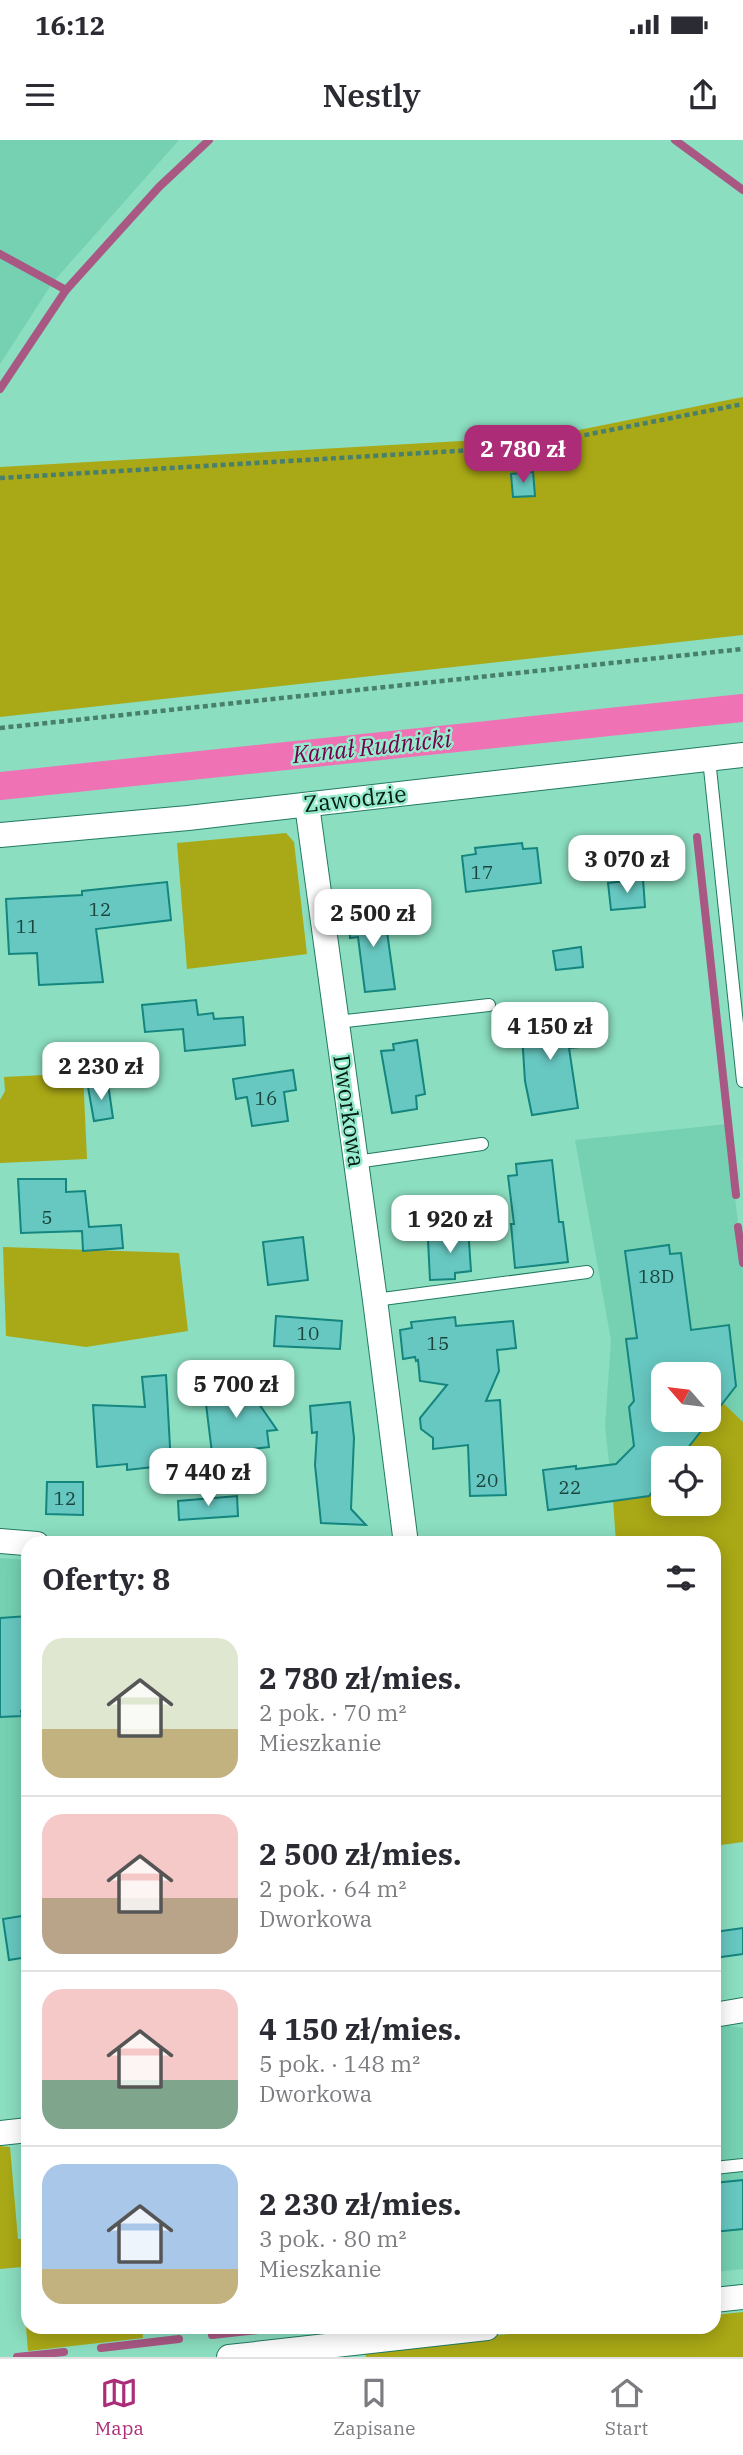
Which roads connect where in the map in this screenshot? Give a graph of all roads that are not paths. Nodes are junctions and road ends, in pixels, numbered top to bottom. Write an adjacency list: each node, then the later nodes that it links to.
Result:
1 (743, 755): 2 (street, Zawodzie)
2 (709, 759): 3 (street, Zawodzie); 7 (lane)
3 (307, 805): 4 (street, Zawodzie); 6 (street, Dworkowa)
4 (0, 835)
5 (489, 1005): 6 (lane)
6 (337, 1022): 9 (street, Dworkowa)
7 (743, 1081)
8 (482, 1144): 9 (lane)
9 (356, 1162): 11 (street, Dworkowa)
10 (587, 1272): 11 (lane)
11 (375, 1300): 12 (street, Dworkowa)
12 (404, 1536)
13 (0, 1541): 14 (street)
14 (21, 1543)
15 (743, 2010): 16 (street)
16 (721, 2014)
17 (21, 2131): 18 (street)
18 (0, 2133)
19 (743, 2165): 20 (lane)
20 (721, 2167)
21 (743, 2297): 22 (street)
22 (721, 2299)
23 (434, 2334): 24 (street)
24 (229, 2357)

